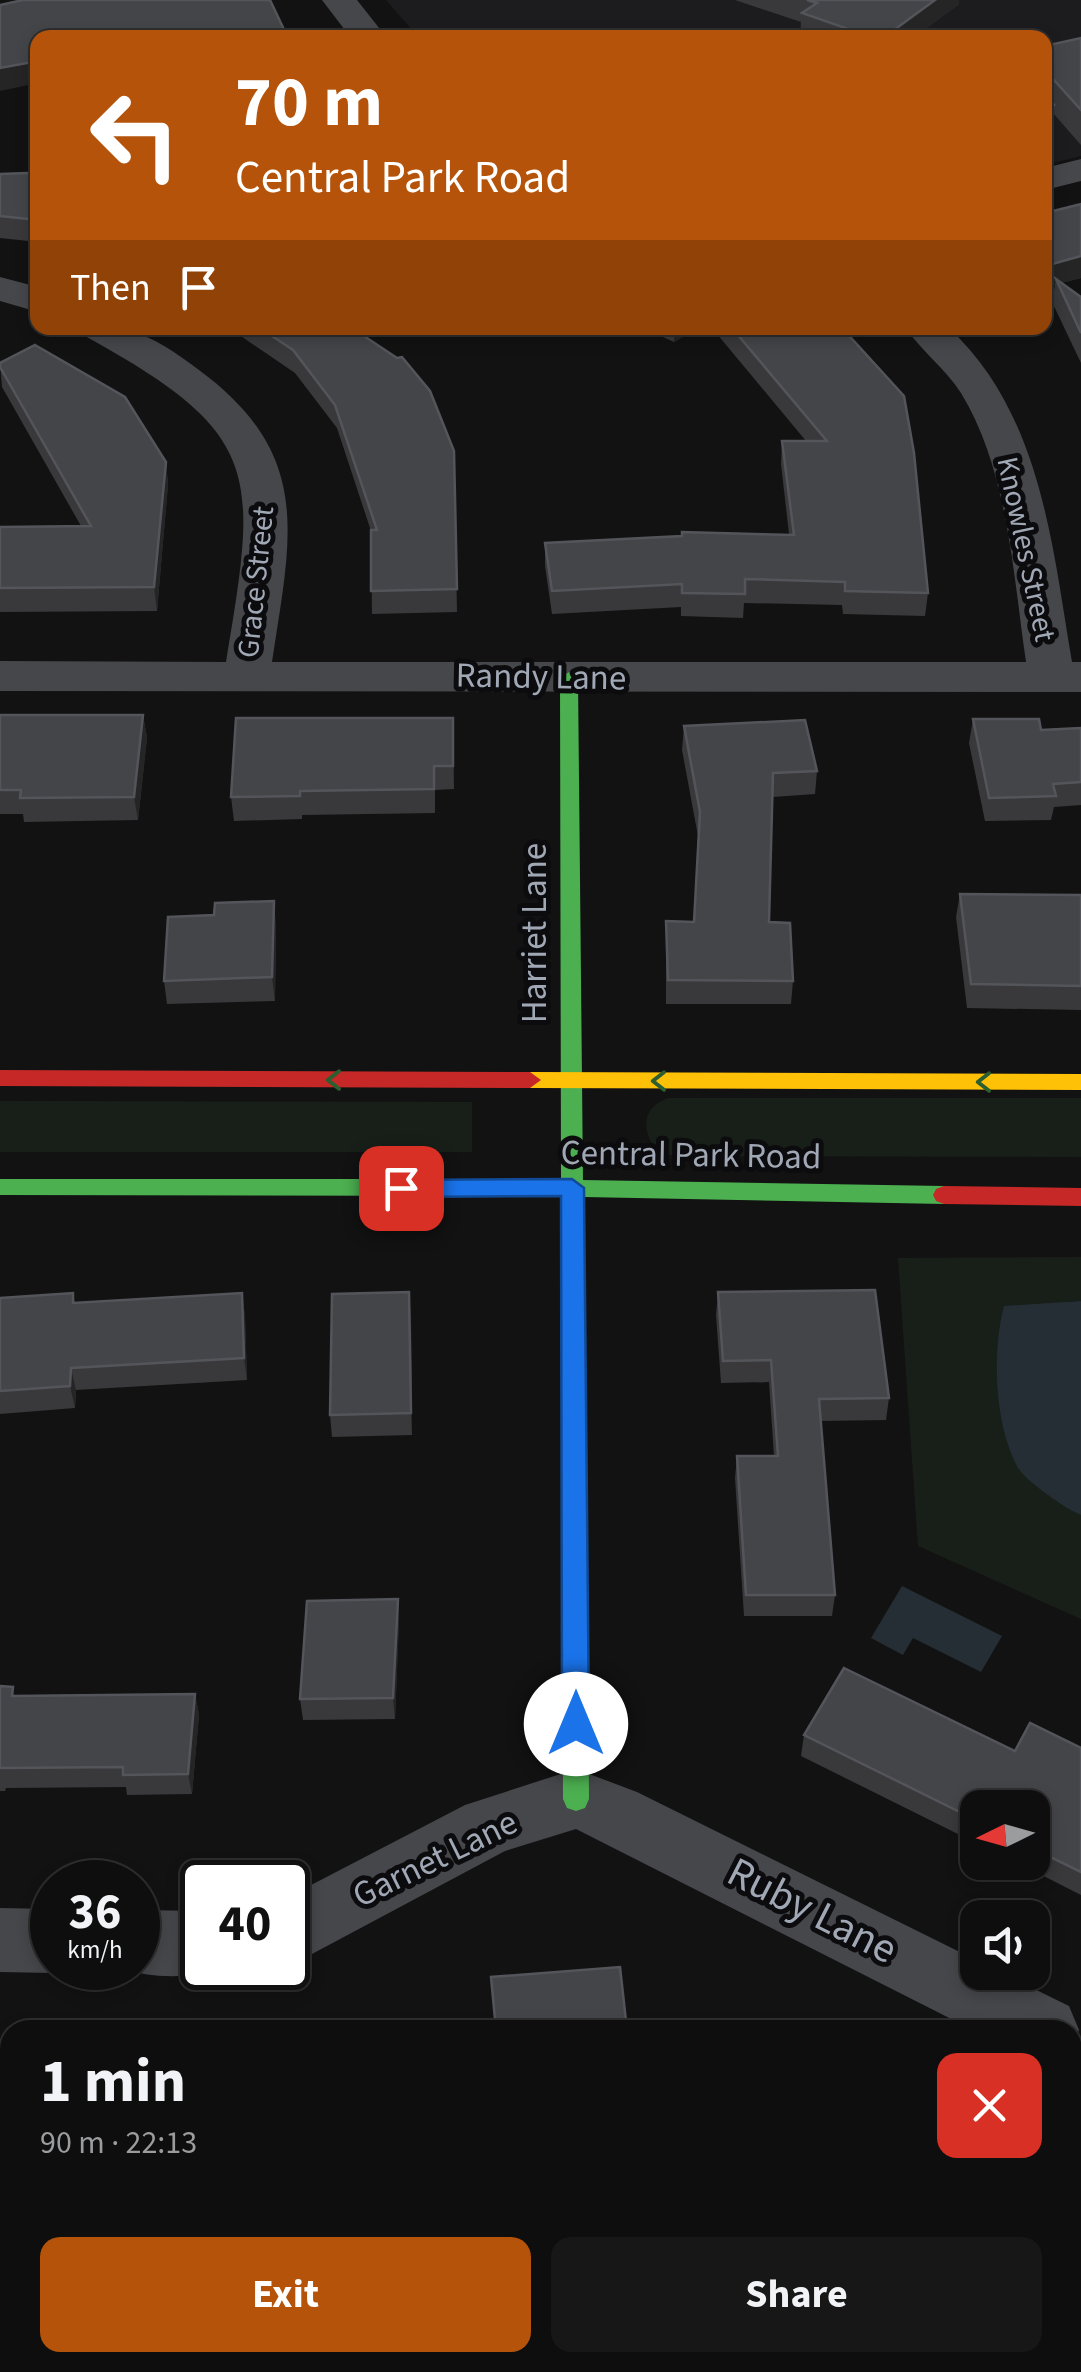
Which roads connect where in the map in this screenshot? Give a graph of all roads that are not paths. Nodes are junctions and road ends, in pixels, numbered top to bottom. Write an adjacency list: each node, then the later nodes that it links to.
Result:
1 (338, 0): 2 (street)
2 (363, 30)
3 (1081, 170): 4 (street)
4 (1052, 177)
5 (0, 289): 6 (street)
6 (30, 298)
7 (110, 335): 10 (street, Grace Street)
8 (936, 335): 11 (street, Knowles Street)
9 (0, 676): 10 (street, Randy Lane)
10 (247, 676): 12 (street, Randy Lane)
11 (1066, 677): 12 (street, Randy Lane)
12 (569, 678): 14 (street, Harriet Lane)
13 (0, 1078): 14 (street, Central Park Road, one-way to 13)
14 (572, 1081): 15 (street, Central Park Road, one-way to 14); 17 (street, Harriet Lane)
15 (1081, 1082)
16 (0, 1187): 17 (street, Central Park Road)
17 (572, 1188): 18 (street, Central Park Road); 19 (street)
18 (1081, 1197)
19 (576, 1799): 20 (street, Garnet Lane); 23 (street, Ruby Lane)
20 (310, 1920)
21 (0, 1940): 22 (street)
22 (30, 1941)
23 (1024, 2020)

